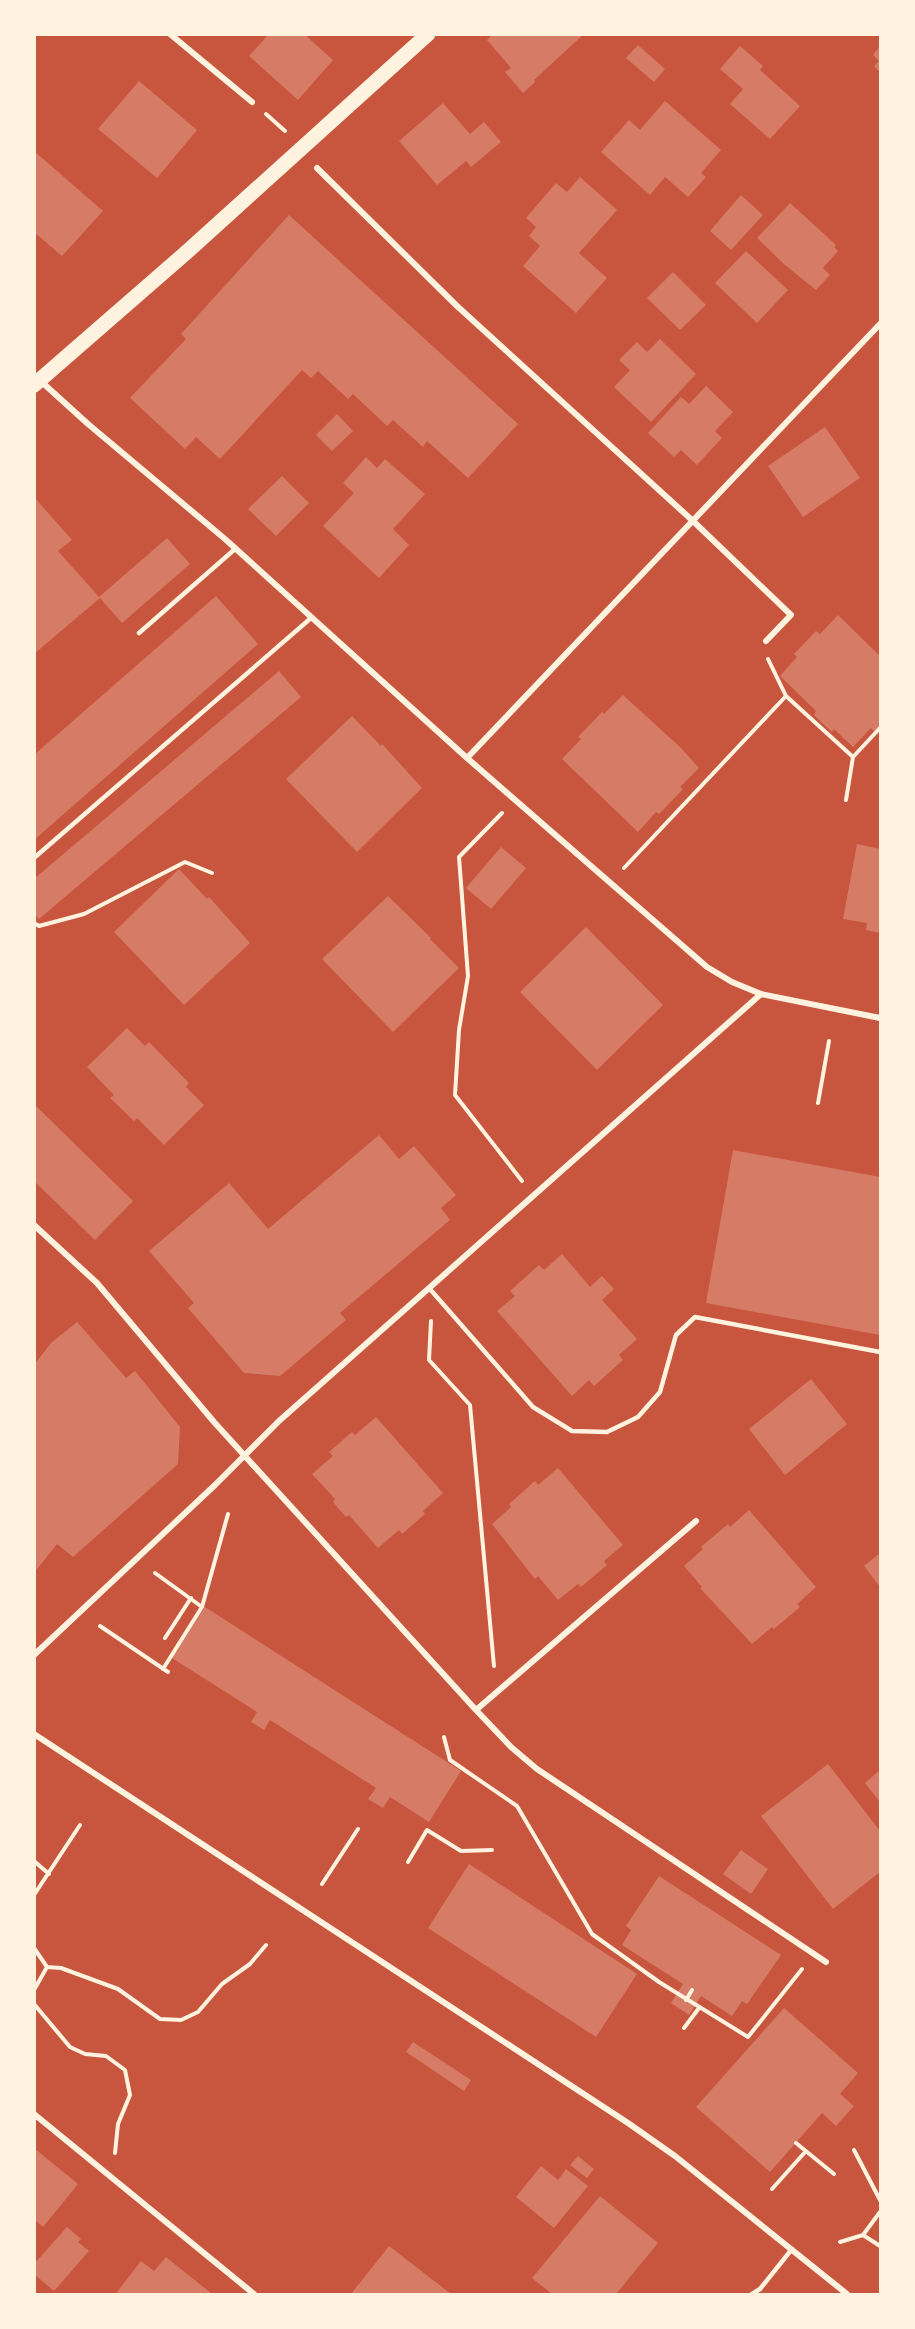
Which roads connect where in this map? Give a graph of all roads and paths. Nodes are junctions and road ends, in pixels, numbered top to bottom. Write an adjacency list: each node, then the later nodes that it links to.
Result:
1 (170, 34): 3 (street)
2 (428, 34): 6 (main road)
3 (252, 102)
4 (317, 168): 7 (street)
5 (880, 324): 7 (street)
6 (37, 380): 8 (street)
7 (693, 521): 11 (street); 15 (street)
8 (235, 549): 9 (street); 10 (lane)
9 (311, 618): 15 (street); 18 (lane)
10 (139, 633)
11 (766, 641): 12 (path)
12 (786, 696): 14 (path); 19 (path)
13 (880, 728): 14 (path)
14 (853, 757): 16 (path)
15 (467, 758): 22 (street)
16 (846, 800)
17 (502, 812): 26 (path)
18 (34, 858)
19 (623, 869)
20 (212, 873): 21 (path)
21 (34, 923)
22 (761, 994): 23 (street); 28 (street)
23 (880, 1018)
24 (829, 1041): 25 (path)
25 (818, 1103)
26 (523, 1183)
27 (34, 1225): 31 (street)
28 (429, 1288): 30 (lane); 31 (street)
29 (431, 1316): 40 (path)
30 (880, 1352)
31 (244, 1456): 39 (street); 41 (street)
32 (228, 1514): 36 (path)
33 (696, 1521): 40 (street)
34 (155, 1573): 35 (path)
35 (191, 1598): 36 (path); 38 (path)
36 (202, 1607): 37 (path)
37 (100, 1626)
38 (165, 1638)
39 (34, 1655)
40 (497, 1691): 41 (street)
41 (476, 1710): 54 (street)
42 (34, 1734): 75 (street)
43 (444, 1737): 59 (path)
44 (80, 1825): 49 (path)
45 (358, 1829): 50 (path)
46 (492, 1850): 48 (path)
47 (34, 1861): 49 (path)
48 (408, 1862)
49 (49, 1874): 51 (path)
50 (322, 1884)
51 (34, 1895)
52 (266, 1945): 56 (path)
53 (34, 1948): 56 (path)
54 (814, 1954): 55 (street); 61 (path)
55 (826, 1962)
56 (48, 1967): 57 (path)
57 (34, 1990)
58 (692, 1990): 59 (path)
59 (686, 2000): 61 (path)
60 (34, 2004): 68 (path)
61 (699, 2008): 62 (path)
62 (684, 2028)
63 (34, 2114): 68 (street)
64 (796, 2143): 66 (path)
65 (854, 2150): 70 (path)
66 (806, 2151): 67 (path); 69 (path)
67 (834, 2174)
68 (112, 2179): 76 (street)
69 (772, 2189)
70 (880, 2200)
71 (880, 2212): 72 (path)
72 (863, 2235): 73 (path); 74 (path)
73 (840, 2242)
74 (880, 2246)
75 (792, 2249): 77 (lane); 78 (street)
76 (254, 2295)
77 (752, 2295)
78 (847, 2295)

